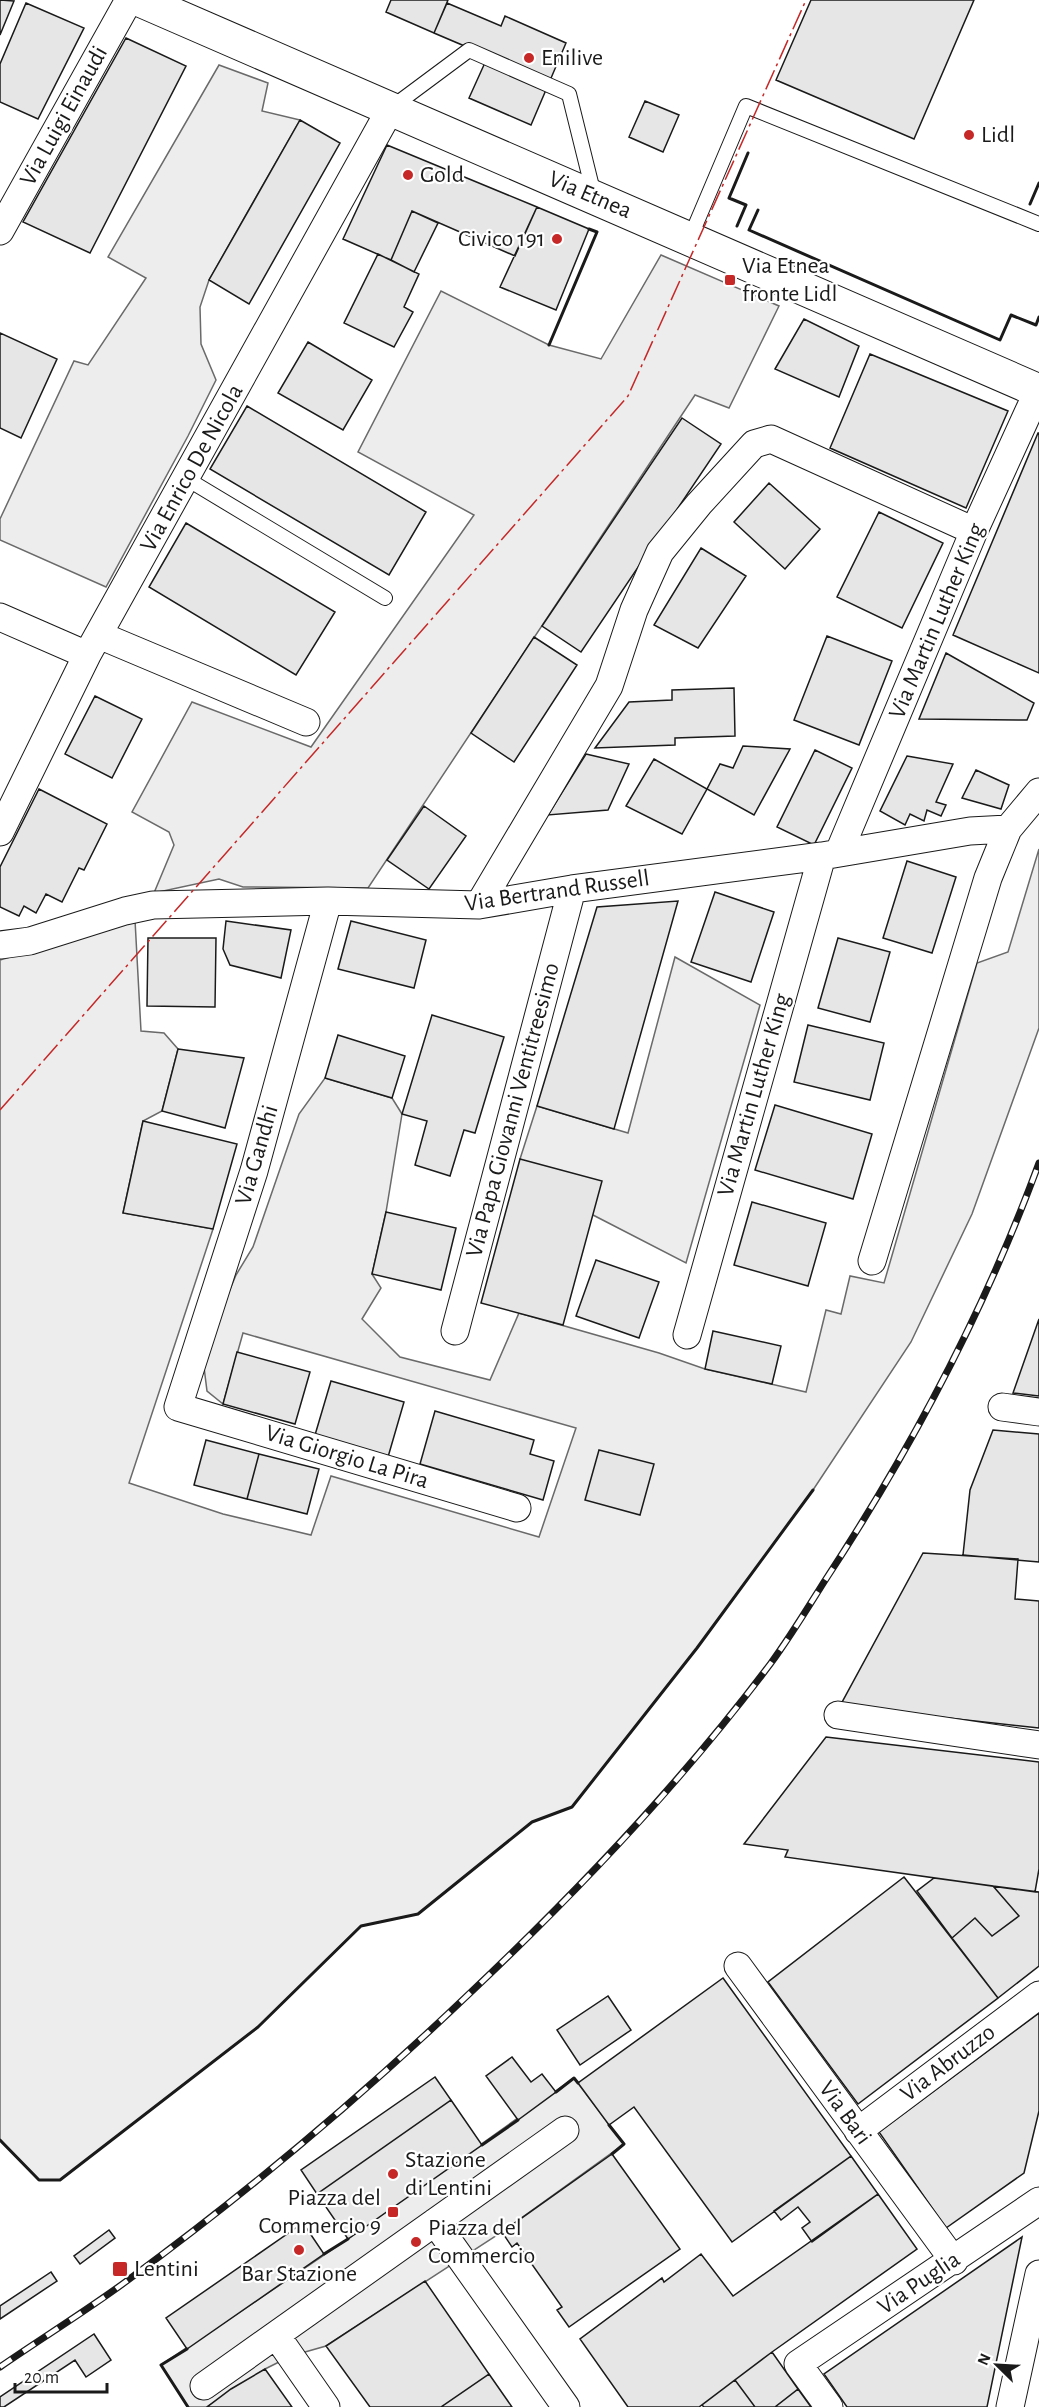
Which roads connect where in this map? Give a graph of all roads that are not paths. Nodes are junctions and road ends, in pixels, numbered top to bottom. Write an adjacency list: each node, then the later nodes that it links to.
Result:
1 (129, 0): 6 (street, Via Luigi Einaudi)
2 (140, 0): 3 (main road, Via Etnea)
3 (391, 108): 4 (main road, Via Etnea); 4 (lane); 9 (street, Via Enrico De Nicola)
4 (595, 197): 7 (main road, Via Etnea)
5 (1039, 224): 7 (lane)
6 (0, 231)
7 (690, 238): 8 (main road, Via Etnea)
8 (1038, 391): 10 (street, Via Martin Luther King)
9 (187, 479): 11 (lane); 13 (street, Via Enrico De Nicola)
10 (974, 531): 18 (street, Via Martin Luther King); 21 (street)
11 (385, 598)
12 (0, 618): 13 (street)
13 (93, 645): 14 (street); 17 (street, Via Enrico De Nicola)
14 (306, 722)
15 (1039, 792): 16 (street)
16 (1008, 829): 18 (street, Via Bertrand Russell); 23 (street)
17 (0, 832)
18 (831, 854): 19 (street, Via Bertrand Russell); 25 (street, Via Martin Luther King)
19 (572, 889): 21 (street, Via Bertrand Russell); 24 (street, Via Papa Giovanni Ventitreesimo)
20 (328, 900): 21 (street, Via Bertrand Russell); 22 (street, Via Bertrand Russell); 26 (street, Via Gandhi)
21 (479, 905)
22 (0, 945)
23 (872, 1261)
24 (455, 1331)
25 (687, 1335)
26 (178, 1407): 29 (street, Via Giorgio La Pira)
27 (1002, 1407): 28 (street)
28 (1039, 1412)
29 (517, 1508)
30 (838, 1715): 31 (street)
31 (1039, 1745)
32 (738, 1966): 35 (street, Via Bari)
33 (1039, 1995): 35 (street, Via Abruzzo)
34 (565, 2130): 37 (street)
35 (858, 2131): 38 (street, Via Bari)
36 (1039, 2201): 38 (street, Via Puglia)
37 (435, 2222): 40 (street); 43 (street)
38 (954, 2261): 44 (street, Via Puglia)
39 (1039, 2274): 45 (street)
40 (283, 2346): 41 (street); 42 (street)
41 (204, 2386)
42 (326, 2407)
43 (566, 2407)
44 (829, 2407)
45 (1010, 2407)

